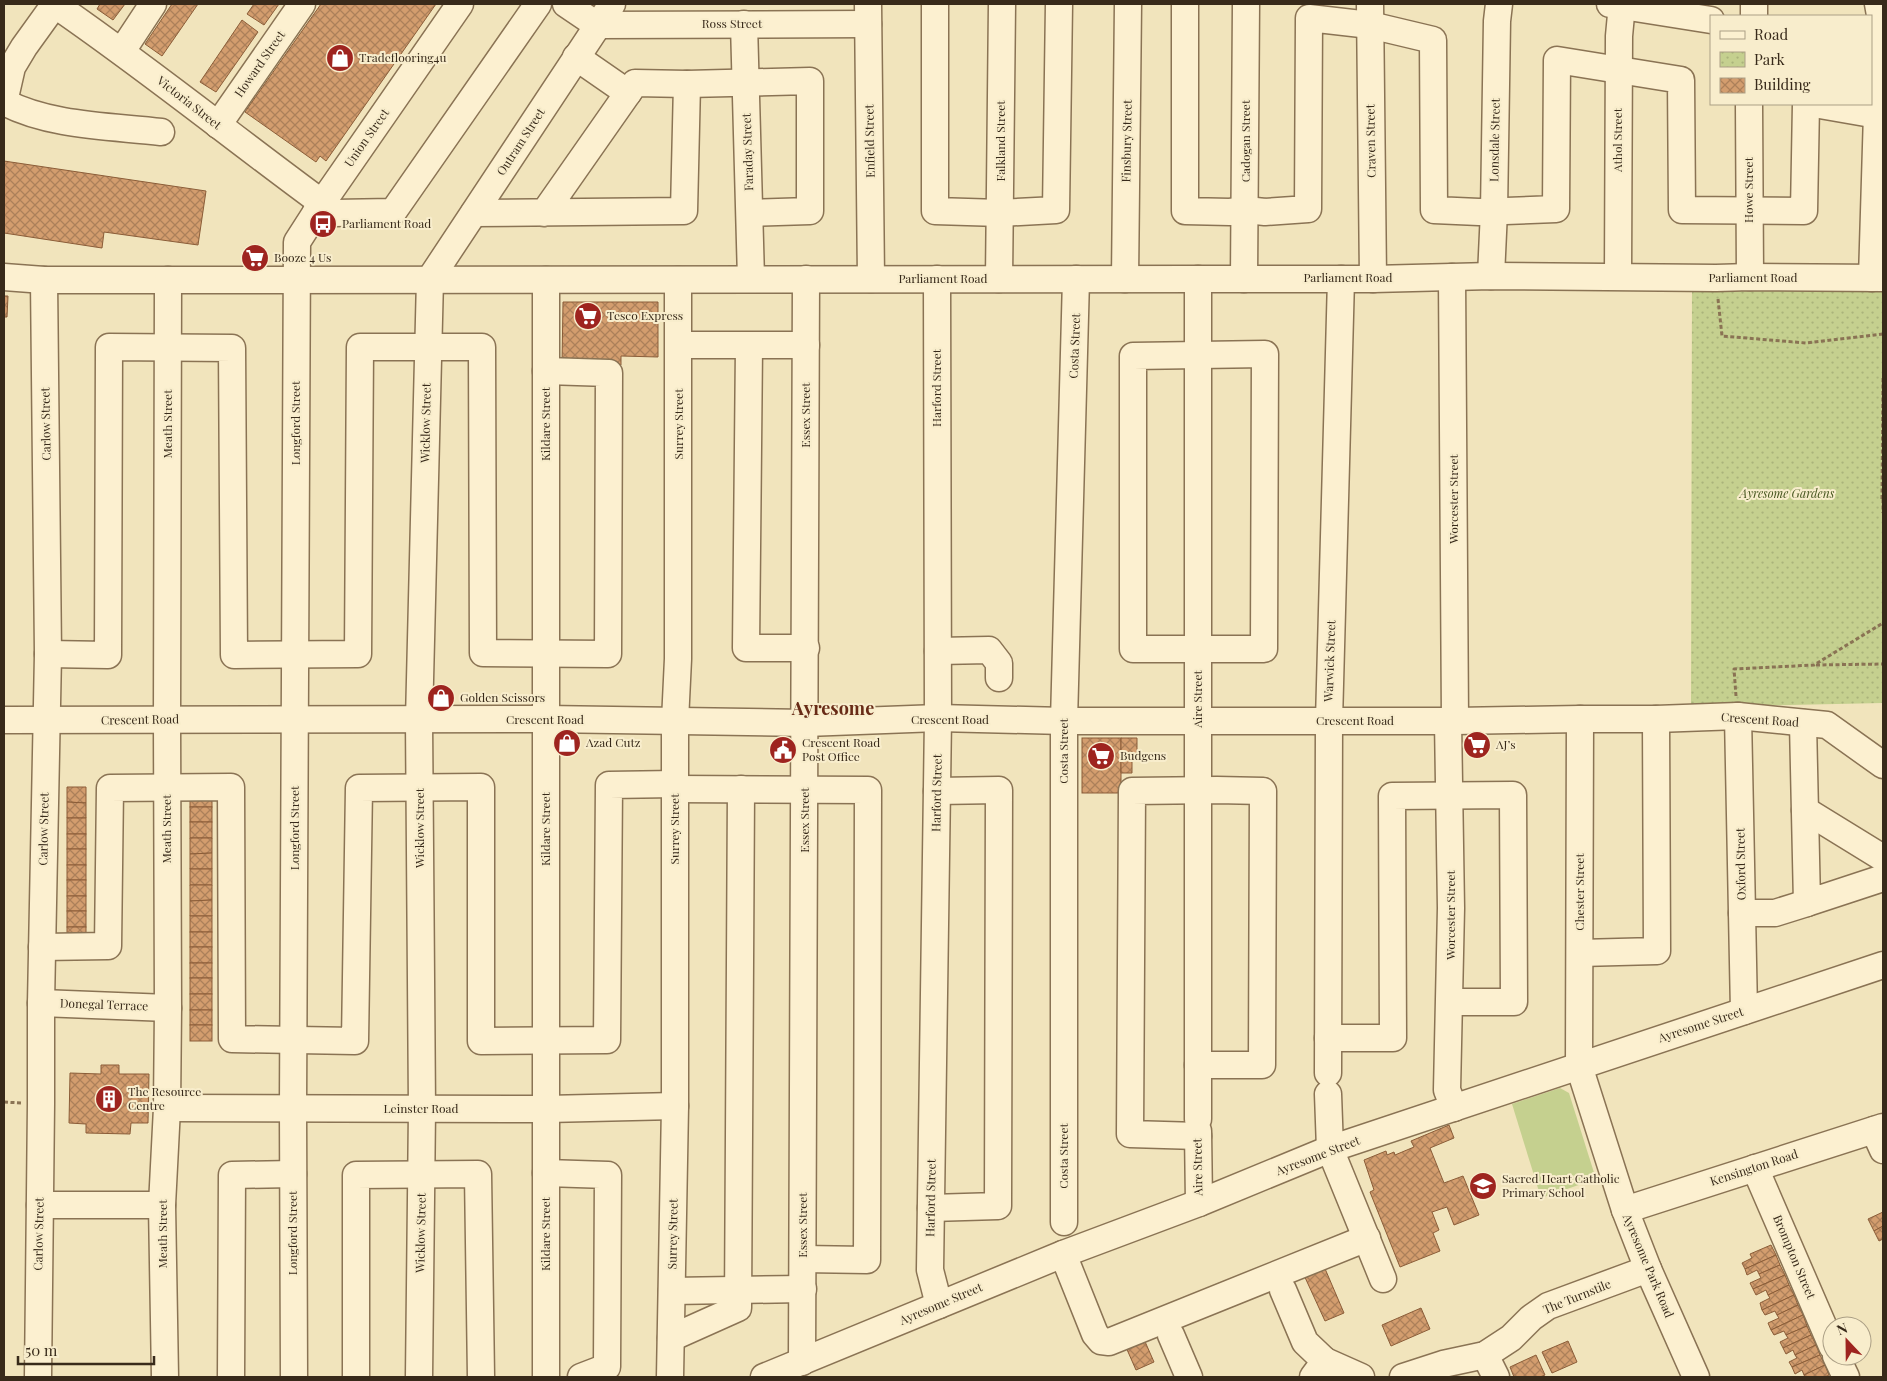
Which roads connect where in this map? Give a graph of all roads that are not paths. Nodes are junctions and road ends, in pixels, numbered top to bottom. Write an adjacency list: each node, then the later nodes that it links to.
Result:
1 (55, 4): 23 (street); 24 (street, Victoria Street)
2 (153, 4): 24 (street)
3 (302, 4): 35 (street, Howard Street)
4 (460, 4): 37 (street, Union Street)
5 (538, 4): 37 (street)
6 (566, 4): 21 (street)
7 (612, 4): 21 (street, Outram Street)
8 (935, 4): 44 (street)
9 (1002, 4): 44 (street, Falkland Street)
10 (1059, 4): 44 (street)
11 (1128, 4): 58 (street, Finsbury Street)
12 (1185, 4): 38 (street)
13 (1246, 4): 38 (street, Cadogan Street)
14 (1499, 4): 39 (street, Lonsdale Street)
15 (1618, 4): 19 (street); 26 (street, Athol Street)
16 (1879, 10): 22 (street)
17 (868, 14): 20 (street, Ross Street); 54 (street, Enfield Street)
18 (1370, 14): 38 (street); 39 (street); 50 (street, Craven Street)
19 (1710, 20)
20 (744, 24): 21 (street, Ross Street); 27 (street, Faraday Street)
21 (597, 25): 25 (street, Outram Street)
22 (1877, 46): 34 (street)
23 (12, 51): 30 (street)
24 (122, 51): 35 (street, Victoria Street)
25 (576, 58): 29 (street); 41 (street, Outram Street)
26 (1618, 70): 39 (street); 40 (street); 46 (street, Athol Street)
27 (746, 82): 28 (street); 43 (street, Faraday Street); 43 (street)
28 (686, 84): 29 (street); 42 (street)
29 (628, 93): 42 (street)
30 (4, 102): 36 (street)
31 (1749, 105): 40 (street, Howe Street)
32 (1806, 105): 40 (street)
33 (1820, 105): 34 (street)
34 (1880, 115): 51 (street)
35 (218, 125): 37 (street, Victoria Street)
36 (161, 132)
37 (319, 207): 64 (street, Union Street)
38 (1246, 210): 60 (street, Cadogan Street)
39 (1494, 211): 45 (street, Lonsdale Street)
40 (1749, 212): 49 (street, Howe Street)
41 (474, 213): 42 (street); 65 (street, Outram Street)
42 (544, 213)
43 (750, 213): 52 (street, Faraday Street)
44 (1000, 213): 56 (street, Falkland Street)
45 (1491, 276): 46 (street, Parliament Road); 48 (street, Parliament Road)
46 (1618, 276): 49 (street, Parliament Road)
47 (4, 277): 62 (street, Parliament Road)
48 (1452, 277): 50 (street, Parliament Road); 96 (street, Worcester Street)
49 (1750, 277): 51 (street, Parliament Road)
50 (1373, 278): 61 (street, Parliament Road)
51 (1878, 278)
52 (750, 279): 53 (street, Parliament Road); 67 (street, Parliament Road)
53 (806, 279): 54 (street, Parliament Road); 68 (street, Essex Street)
54 (871, 279): 55 (street, Parliament Road)
55 (937, 279): 56 (street, Parliament Road); 77 (street, Harford Street)
56 (999, 279): 57 (street, Parliament Road)
57 (1076, 279): 58 (street, Parliament Road); 95 (street, Costa Street)
58 (1125, 279): 59 (street, Parliament Road)
59 (1198, 279): 60 (street, Parliament Road); 73 (street, Aire Street)
60 (1244, 279): 61 (street, Parliament Road)
61 (1341, 279): 91 (street, Warwick Street)
62 (44, 280): 63 (street, Parliament Road); 79 (street, Carlow Street)
63 (168, 280): 64 (street, Parliament Road); 71 (street, Meath Street)
64 (296, 280): 65 (street, Parliament Road); 80 (street, Longford Street)
65 (430, 280): 66 (street, Parliament Road); 72 (street, Wicklow Street)
66 (546, 280): 67 (street, Parliament Road); 74 (street, Kildare Street)
67 (678, 280): 69 (street, Surrey Street)
68 (806, 345): 70 (street); 75 (street, Essex Street)
69 (680, 346): 70 (street); 94 (street, Surrey Street)
70 (749, 346): 75 (street)
71 (169, 347): 79 (street); 80 (street); 88 (street, Meath Street)
72 (428, 347): 78 (street); 80 (street); 89 (street, Wicklow Street)
73 (1198, 355): 76 (street, Aire Street); 76 (street); 76 (street)
74 (546, 371): 78 (street, Kildare Street); 78 (street)
75 (806, 648): 97 (street, Essex Street)
76 (1198, 649): 90 (street, Aire Street)
77 (938, 651): 81 (street); 83 (street, Harford Street)
78 (546, 653): 84 (street, Kildare Street)
79 (48, 654): 92 (street, Carlow Street)
80 (296, 654): 93 (street, Longford Street)
81 (999, 678)
82 (1738, 716): 86 (street, Crescent Road); 98 (street, Crescent Road); 112 (street, Oxford Street)
83 (938, 718): 95 (street, Crescent Road); 97 (street, Crescent Road); 106 (street, Harford Street)
84 (546, 719): 89 (street, Crescent Road); 94 (street, Crescent Road); 121 (street, Kildare Street)
85 (1580, 719): 86 (street, Crescent Road); 96 (street, Crescent Road); 114 (street, Chester Street)
86 (1656, 719): 114 (street)
87 (4, 720): 92 (street, Crescent Road)
88 (167, 720): 92 (street, Crescent Road); 93 (street, Crescent Road); 102 (street, Meath Street)
89 (419, 720): 93 (street, Crescent Road); 101 (street, Wicklow Street)
90 (1198, 720): 91 (street, Crescent Road); 95 (street, Crescent Road); 105 (street, Aire Street)
91 (1329, 720): 96 (street, Crescent Road); 120 (street, Warwick Street)
92 (46, 721): 113 (street, Carlow Street)
93 (295, 721): 122 (street, Longford Street)
94 (675, 721): 97 (street, Crescent Road); 100 (street, Surrey Street)
95 (1064, 721): 143 (street, Costa Street)
96 (1452, 721): 107 (street, Worcester Street)
97 (806, 723): 104 (street, Essex Street)
98 (1803, 723): 99 (street, Crescent Road); 108 (street)
99 (1883, 765)
100 (675, 786): 103 (street); 121 (street); 125 (street, Surrey Street)
101 (420, 787): 121 (street); 122 (street); 129 (street, Wicklow Street)
102 (167, 788): 113 (street); 118 (street, Meath Street); 122 (street)
103 (741, 789): 104 (street); 150 (street)
104 (805, 789): 146 (street, Essex Street); 146 (street)
105 (1198, 790): 123 (street, Aire Street); 123 (street); 131 (street)
106 (937, 791): 141 (street, Harford Street); 141 (street)
107 (1450, 796): 116 (street, Worcester Street); 116 (street); 120 (street)
108 (1805, 810): 109 (street); 111 (street)
109 (1883, 858)
110 (1883, 878): 111 (street)
111 (1807, 903): 112 (street)
112 (1742, 913): 119 (street, Oxford Street)
113 (42, 947): 117 (street, Carlow Street)
114 (1580, 953): 124 (street, Chester Street)
115 (1883, 965): 119 (street, Ayresome Street)
116 (1450, 1002): 127 (street, Worcester Street)
117 (41, 1003): 118 (street, Donegal Terrace); 139 (street, Carlow Street)
118 (168, 1008): 126 (street, Meath Street)
119 (1744, 1011): 124 (street, Ayresome Street)
120 (1328, 1038): 133 (street, Warwick Street)
121 (546, 1040): 130 (street, Kildare Street)
122 (293, 1041): 128 (street, Longford Street)
123 (1198, 1065): 131 (street, Aire Street)
124 (1579, 1066): 127 (street, Ayresome Street); 142 (street, Ayresome Park Road)
125 (675, 1106): 130 (street, Leinster Road); 152 (street, Surrey Street)
126 (167, 1108): 128 (street, Leinster Road); 140 (street, Meath Street)
127 (1454, 1108): 133 (street, Ayresome Street)
128 (293, 1109): 129 (street, Leinster Road); 136 (street, Longford Street)
129 (422, 1109): 130 (street, Leinster Road); 137 (street, Wicklow Street)
130 (546, 1110): 135 (street, Kildare Street)
131 (1198, 1128): 138 (street, Aire Street)
132 (1880, 1135): 134 (street, Kensington Road)
133 (1330, 1149): 138 (street, Ayresome Street); 144 (street)
134 (1755, 1168): 142 (street, Kensington Road); 154 (street, Brompton Street)
135 (546, 1173): 167 (street, Kildare Street); 168 (street)
136 (293, 1174): 162 (street); 163 (street, Longford Street)
137 (421, 1174): 164 (street); 165 (street, Wicklow Street); 166 (street)
138 (1199, 1203): 145 (street, Ayresome Street)
139 (40, 1205): 140 (street); 160 (street, Carlow Street)
140 (162, 1205): 161 (street, Meath Street)
141 (931, 1208): 153 (street, Harford Street)
142 (1624, 1210): 147 (street, Ayresome Park Road)
143 (1064, 1222)
144 (1367, 1238): 145 (street); 148 (street)
145 (1063, 1254): 153 (street, Ayresome Street)
146 (803, 1259): 149 (street, Essex Street)
147 (1648, 1269): 158 (street, The Turnstile); 174 (street, Ayresome Park Road)
148 (1383, 1278)
149 (803, 1289): 150 (street); 157 (street, Essex Street)
150 (738, 1290): 152 (street); 156 (street)
151 (1283, 1290): 159 (street)
152 (672, 1291): 156 (street, Surrey Street)
153 (939, 1306): 157 (street, Ayresome Street)
154 (1822, 1323)
155 (1171, 1335): 171 (street)
156 (671, 1338): 169 (street, Surrey Street)
157 (802, 1362): 170 (street, Ayresome Street)
158 (1491, 1366): 173 (street, The Turnstile)
159 (1319, 1369): 172 (street)
160 (38, 1377)
161 (165, 1377)
162 (231, 1377)
163 (294, 1377)
164 (356, 1377)
165 (419, 1377)
166 (481, 1377)
167 (546, 1377)
168 (581, 1377)
169 (670, 1377)
170 (764, 1377)
171 (1189, 1377)
172 (1361, 1377)
173 (1402, 1377)
174 (1696, 1377)

